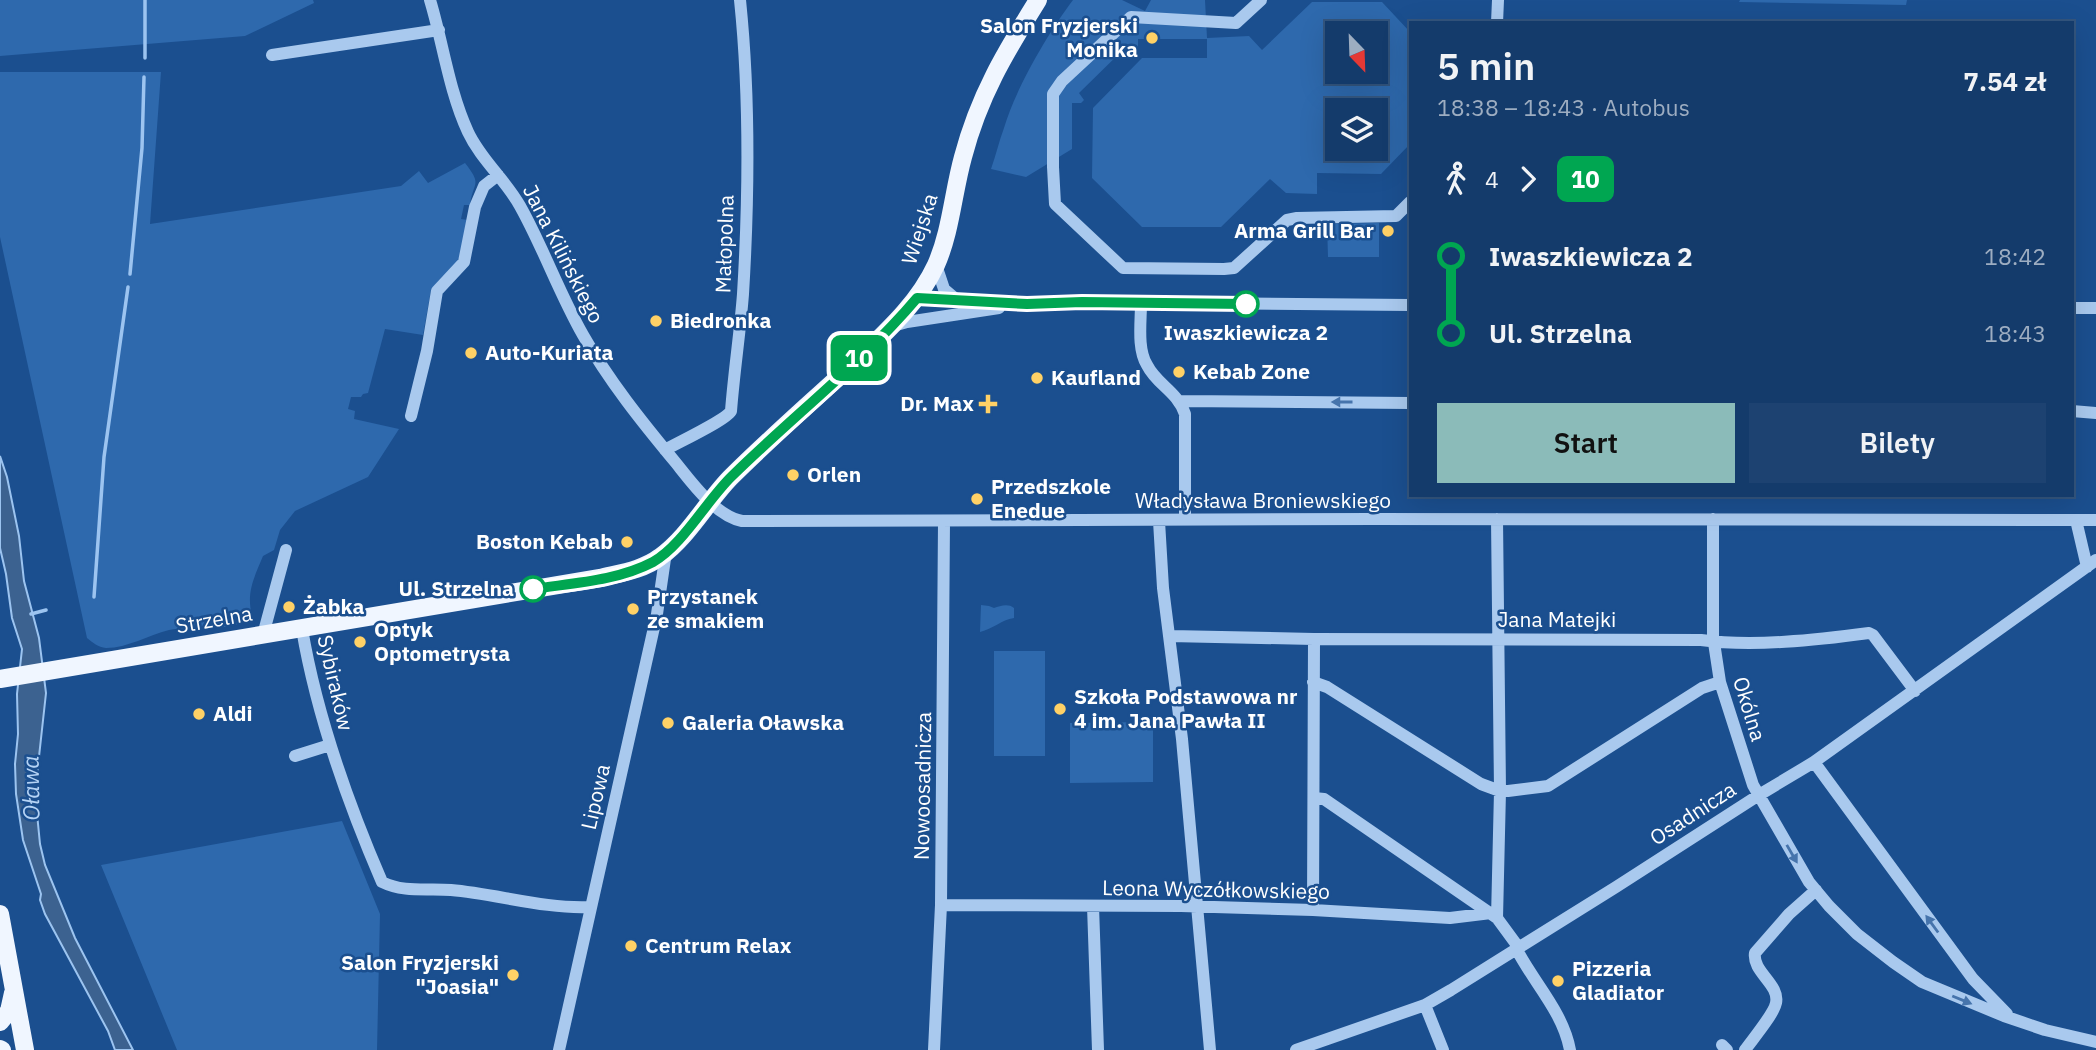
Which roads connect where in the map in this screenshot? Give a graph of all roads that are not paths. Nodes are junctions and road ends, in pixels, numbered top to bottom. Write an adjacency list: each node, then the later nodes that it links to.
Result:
1 (430, 0): 7 (street, Jana Kilińskiego)
2 (740, 0): 26 (street, Małopolna)
3 (1038, 0): 11 (main road, Wiejska)
4 (1261, 0): 10 (street)
5 (1498, 0): 6 (street)
6 (1497, 21)
7 (439, 30): 8 (street); 9 (street, Jana Kilińskiego)
8 (272, 55)
9 (498, 175): 25 (street); 26 (street, Jana Kilińskiego)
10 (1409, 203)
11 (936, 265): 12 (main road, Wiejska); 13 (street)
12 (916, 299): 13 (street); 19 (street); 20 (main road, Wiejska)
13 (957, 299): 15 (street)
14 (1141, 303): 15 (street); 16 (street); 21 (street)
15 (1027, 304): 19 (street)
16 (1409, 305)
17 (2074, 308): 18 (street)
18 (2096, 308)
19 (939, 316): 20 (street)
20 (892, 326): 27 (main road, Wiejska)
21 (1181, 401): 22 (street, one-way to 21); 30 (street)
22 (1409, 403)
23 (2074, 411): 24 (street)
24 (2096, 413)
25 (411, 416)
26 (665, 450): 27 (street, Jana Kilińskiego)
27 (709, 501): 34 (street, Władysława Broniewskiego); 36 (main road, Wiejska)
28 (1497, 519): 29 (street, Władysława Broniewskiego); 30 (street, Władysława Broniewskiego); 42 (street)
29 (1713, 519): 31 (street, Władysława Broniewskiego); 43 (street, Okólna)
30 (1185, 520): 33 (street, Władysława Broniewskiego)
31 (2076, 520): 32 (street, Władysława Broniewskiego); 37 (street)
32 (2096, 520)
33 (1159, 521): 34 (street, Władysława Broniewskiego); 40 (street)
34 (944, 522): 56 (street, Nowoosadnicza)
35 (286, 550): 39 (street)
36 (666, 552): 38 (main road, Strzelna); 58 (street, Lipowa)
37 (2091, 563): 47 (street, Osadnicza)
38 (302, 629): 39 (main road, Strzelna); 48 (street, Sybiraków)
39 (264, 635): 44 (main road, Strzelna)
40 (1170, 636): 41 (street, Jana Matejki); 59 (street)
41 (1314, 639): 42 (street, Jana Matejki); 45 (street)
42 (1498, 640): 43 (street, Jana Matejki); 51 (street)
43 (1714, 641): 46 (street, Okólna); 47 (street, Jana Matejki)
44 (0, 679)
45 (1313, 682): 51 (street); 53 (street)
46 (1720, 682): 51 (street); 52 (street, Okólna)
47 (1915, 691): 50 (street, Osadnicza)
48 (331, 750): 49 (street, Sybiraków); 58 (street)
49 (295, 756)
50 (1814, 762): 52 (street, Osadnicza); 67 (street, Okólna, one-way to 50)
51 (1500, 791): 62 (street)
52 (1759, 794): 54 (street, Okólna, one-way to 54); 64 (street, Osadnicza)
53 (1314, 798): 55 (street); 60 (street)
54 (1816, 890): 67 (street, Okólna, one-way to 67); 78 (street)
55 (1464, 895): 62 (street); 63 (street)
56 (941, 905): 57 (street, Leona Wyczółkowskiego); 72 (street, Nowoosadnicza)
57 (1093, 906): 59 (street, Leona Wyczółkowskiego); 73 (street)
58 (590, 907): 71 (street, Lipowa)
59 (1197, 907): 60 (street, Leona Wyczółkowskiego); 74 (street)
60 (1313, 910): 63 (street, Leona Wyczółkowskiego)
61 (0, 914): 65 (main road)
62 (1494, 916): 63 (street, Leona Wyczółkowskiego); 64 (street)
63 (1460, 918)
64 (1518, 949): 66 (street, Osadnicza); 77 (street)
65 (14, 989): 68 (main road); 70 (main road)
66 (1425, 1005): 75 (street, Osadnicza); 76 (street)
67 (2012, 1019): 69 (street, Okólna)
68 (0, 1022)
69 (2095, 1046)
70 (25, 1050)
71 (559, 1050)
72 (934, 1050)
73 (1098, 1050)
74 (1210, 1050)
75 (1296, 1050)
76 (1443, 1050)
77 (1570, 1050)
78 (1745, 1050)

